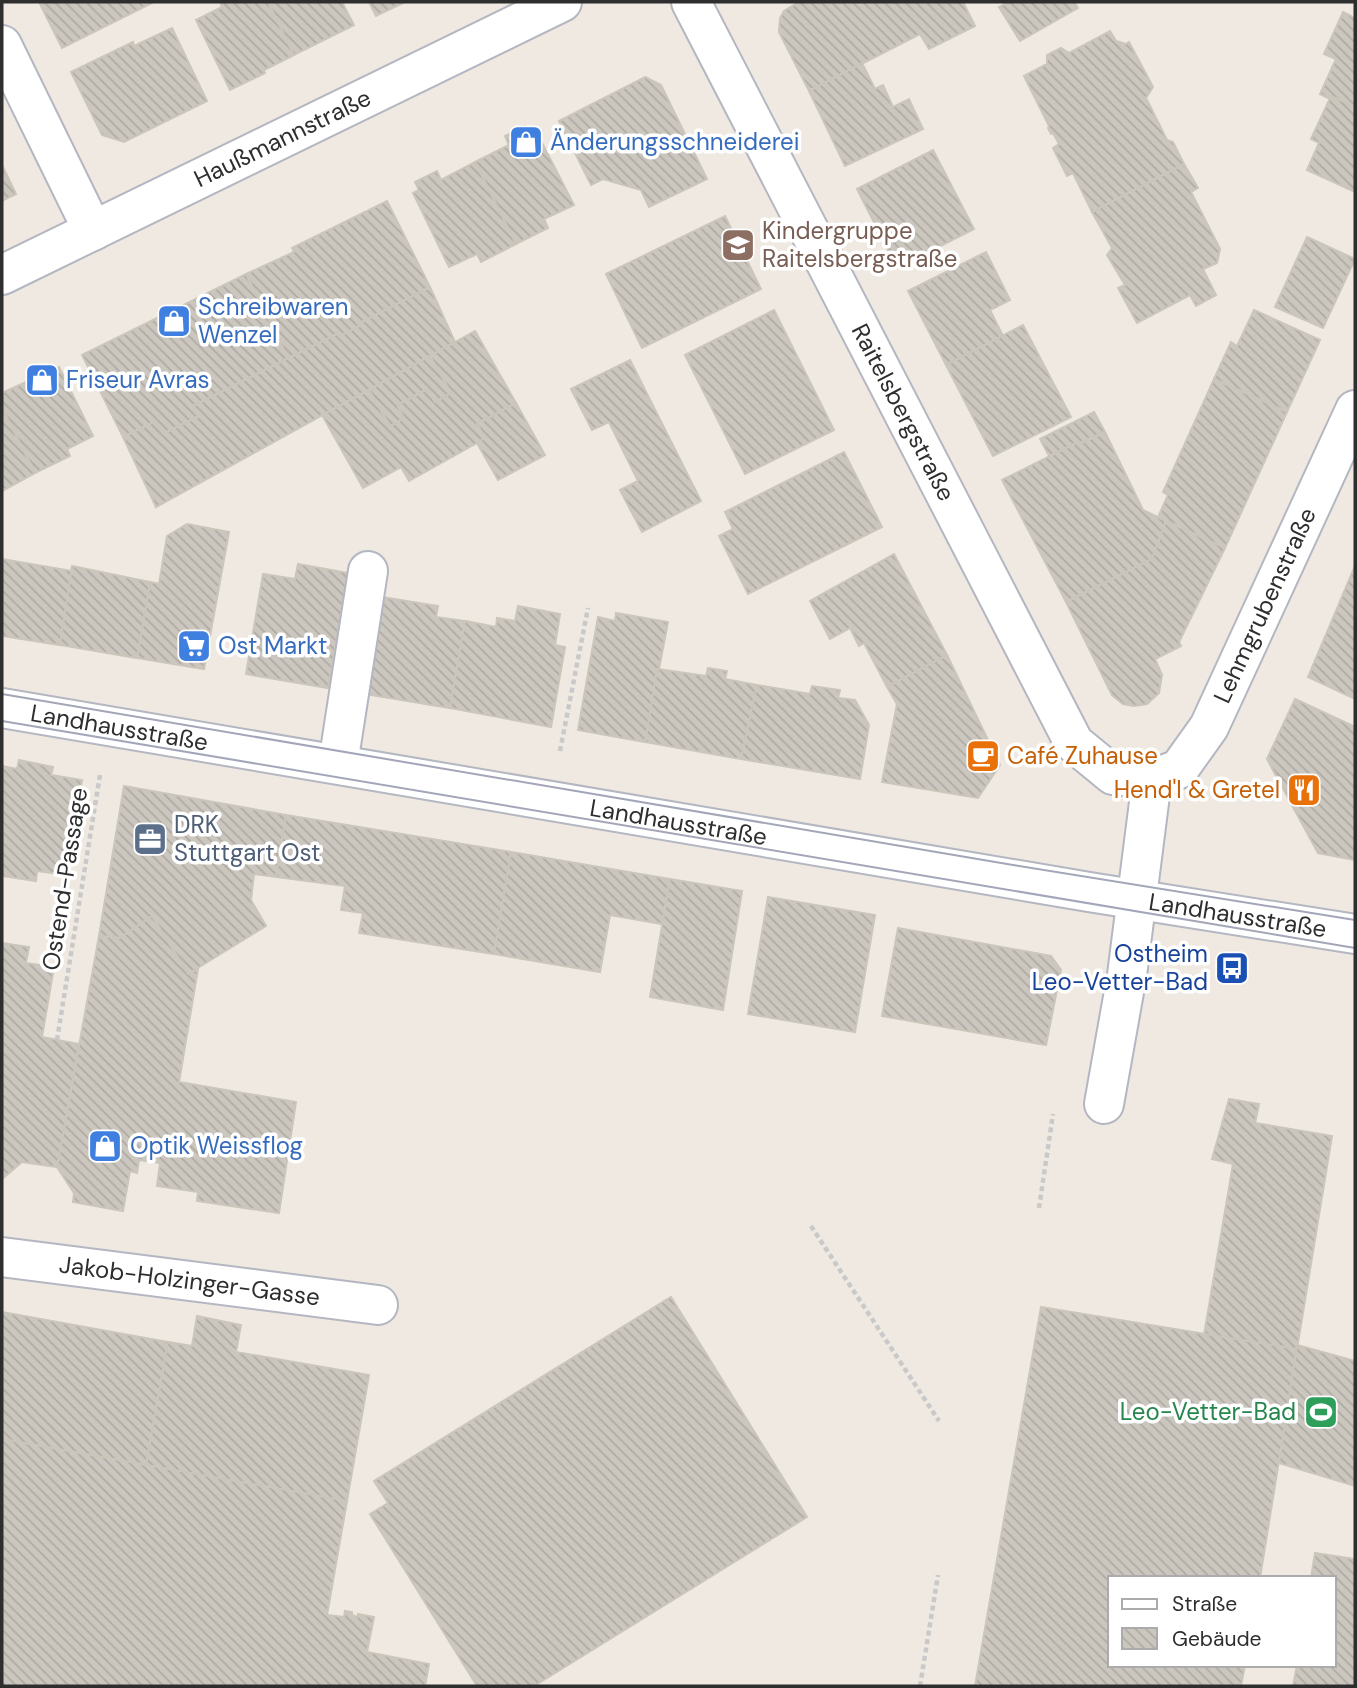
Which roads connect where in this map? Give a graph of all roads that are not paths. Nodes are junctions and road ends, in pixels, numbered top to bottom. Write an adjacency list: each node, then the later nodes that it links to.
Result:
1 (562, 2): 4 (street, Haußmannstraße)
2 (691, 2): 10 (street, Raitelsbergstraße)
3 (2, 45): 4 (street)
4 (93, 231): 5 (street, Haußmannstraße)
5 (2, 275)
6 (1355, 410): 10 (street, Lehmgrubenstraße)
7 (368, 571): 9 (street)
8 (2, 708): 9 (street, Landhausstraße)
9 (338, 764): 11 (street, Landhausstraße)
10 (1152, 779): 11 (street)
11 (1136, 899): 12 (street, Landhausstraße); 13 (street)
12 (1355, 934)
13 (1104, 1104)
14 (2, 1257): 15 (street, Jakob-Holzinger-Gasse)
15 (378, 1305)

